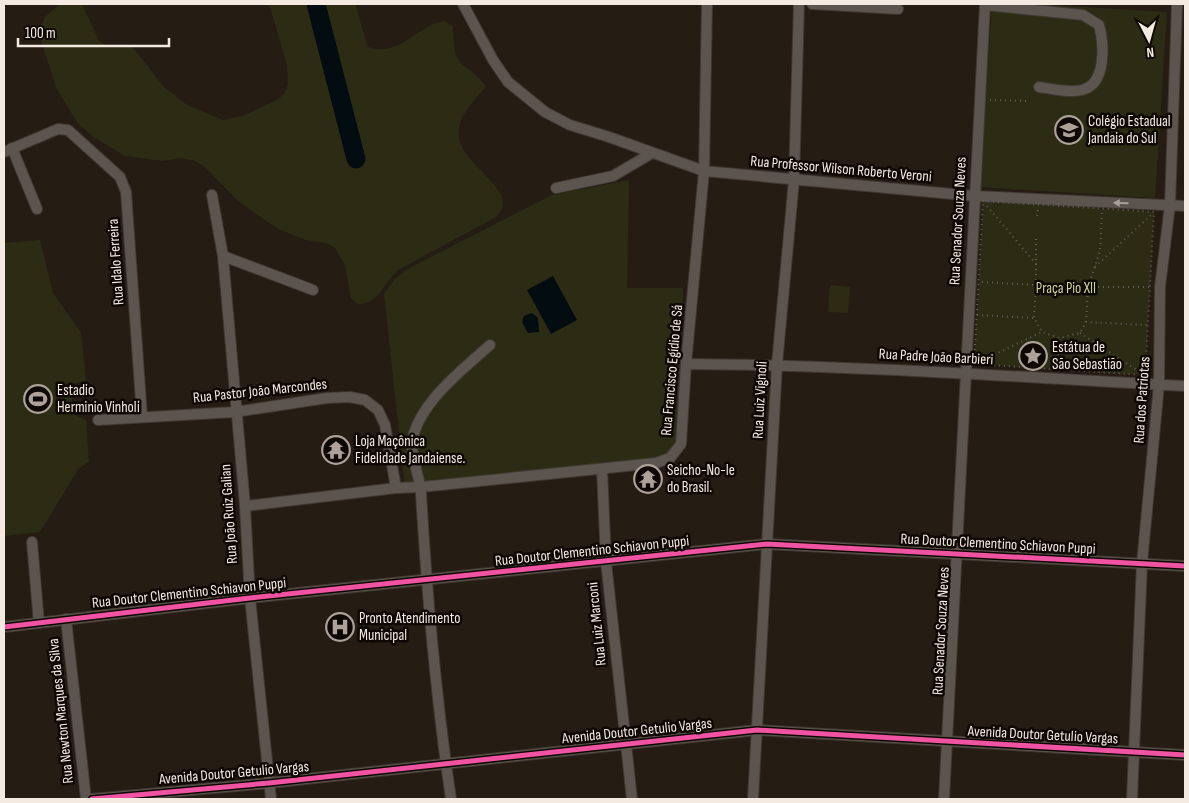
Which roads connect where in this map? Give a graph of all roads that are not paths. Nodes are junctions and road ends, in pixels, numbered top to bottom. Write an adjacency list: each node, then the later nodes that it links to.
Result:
1 (463, 4): 12 (street, Rua Professor Wilson Roberto Veroni)
2 (707, 4): 13 (street, Rua Francisco Egídio de Sá)
3 (799, 4): 14 (street, Rua Luiz Vignoli)
4 (812, 4): 7 (street)
5 (985, 4): 10 (street); 17 (street, Rua Senador Souza Neves)
6 (1177, 4): 9 (street, Rua dos Patriotas)
7 (841, 5): 8 (street)
8 (898, 9)
9 (1181, 20): 18 (street, Rua dos Patriotas)
10 (1039, 88)
11 (8, 150): 20 (street); 30 (street, Rua Idalo Ferreira)
12 (652, 153): 13 (street, Rua Professor Wilson Roberto Veroni); 15 (street)
13 (704, 171): 14 (street, Rua Professor Wilson Roberto Veroni); 24 (street, Rua Francisco Egídio de Sá)
14 (794, 180): 17 (street, Rua Professor Wilson Roberto Veroni); 25 (street, Rua Luiz Vignoli)
15 (556, 188)
16 (212, 195): 21 (street, Rua João Ruiz Galian)
17 (979, 198): 18 (street, Rua Professor Wilson Roberto Veroni, one-way to 17); 26 (street, Rua Senador Souza Neves)
18 (1170, 206): 19 (street, Rua Professor Wilson Roberto Veroni); 27 (street, Rua dos Patriotas)
19 (1185, 206)
20 (37, 209)
21 (223, 256): 22 (street); 29 (street, Rua João Ruiz Galian)
22 (313, 290)
23 (490, 346): 33 (street)
24 (686, 364): 25 (street, Rua Padre João Barbieri); 32 (street, Rua Francisco Egídio de Sá)
25 (776, 364): 26 (street, Rua Padre João Barbieri); 37 (street, Rua Luiz Vignoli)
26 (965, 372): 27 (street, Rua Padre João Barbieri); 38 (street, Rua Senador Souza Neves)
27 (1159, 385): 28 (street, Rua Padre João Barbieri); 40 (street, Rua dos Patriotas)
28 (1185, 386)
29 (235, 412): 30 (street, Rua Pastor João Marcondes); 34 (street, Rua Pastor João Marcondes); 35 (street, Rua João Ruiz Galian)
30 (142, 416): 31 (street, Rua Pastor João Marcondes)
31 (98, 420)
32 (602, 469): 33 (street, Rua Francisco Egídio de Sá); 39 (street, Rua Luiz Marconi)
33 (421, 487): 34 (street, Rua Francisco Egídio de Sá); 42 (street)
34 (396, 488): 35 (street, Rua Francisco Egídio de Sá)
35 (244, 506): 43 (street, Rua João Ruiz Galian)
36 (32, 542): 45 (street)
37 (767, 544): 38 (street, Rua Doutor Clementino Schiavon Puppi); 39 (street, Rua Doutor Clementino Schiavon Puppi); 47 (street, Rua Luiz Vignoli)
38 (958, 555): 40 (street, Rua Doutor Clementino Schiavon Puppi); 48 (street, Rua Senador Souza Neves)
39 (606, 562): 42 (street, Rua Doutor Clementino Schiavon Puppi); 49 (street, Rua Luiz Marconi)
40 (1142, 563): 41 (street, Rua Doutor Clementino Schiavon Puppi); 50 (street, Rua dos Patriotas)
41 (1185, 566)
42 (426, 581): 43 (street, Rua Doutor Clementino Schiavon Puppi); 52 (street)
43 (250, 598): 44 (street, Rua Doutor Clementino Schiavon Puppi); 53 (street, Rua João Ruiz Galian)
44 (66, 619): 45 (street, Rua Doutor Clementino Schiavon Puppi); 54 (street, Rua Newton Marques da Silva)
45 (40, 623): 46 (street, Rua Doutor Clementino Schiavon Puppi)
46 (4, 627)
47 (757, 730): 48 (street, Avenida Doutor Getulio Vargas); 49 (street, Avenida Doutor Getulio Vargas); 59 (street, Rua Luiz Vignoli)
48 (947, 742): 50 (street, Avenida Doutor Getulio Vargas); 60 (street, Rua Senador Souza Neves)
49 (625, 744): 52 (street, Avenida Doutor Getulio Vargas); 58 (street, Rua Luiz Marconi)
50 (1135, 753): 51 (street, Avenida Doutor Getulio Vargas); 61 (street, Rua dos Patriotas)
51 (1185, 755)
52 (446, 764): 53 (street, Avenida Doutor Getulio Vargas); 57 (street)
53 (269, 783): 55 (street, Avenida Doutor Getulio Vargas); 56 (street, Rua João Ruiz Galian)
54 (86, 799)
55 (92, 799)
56 (271, 799)
57 (451, 799)
58 (632, 799)
59 (753, 799)
60 (944, 799)
61 (1132, 799)

